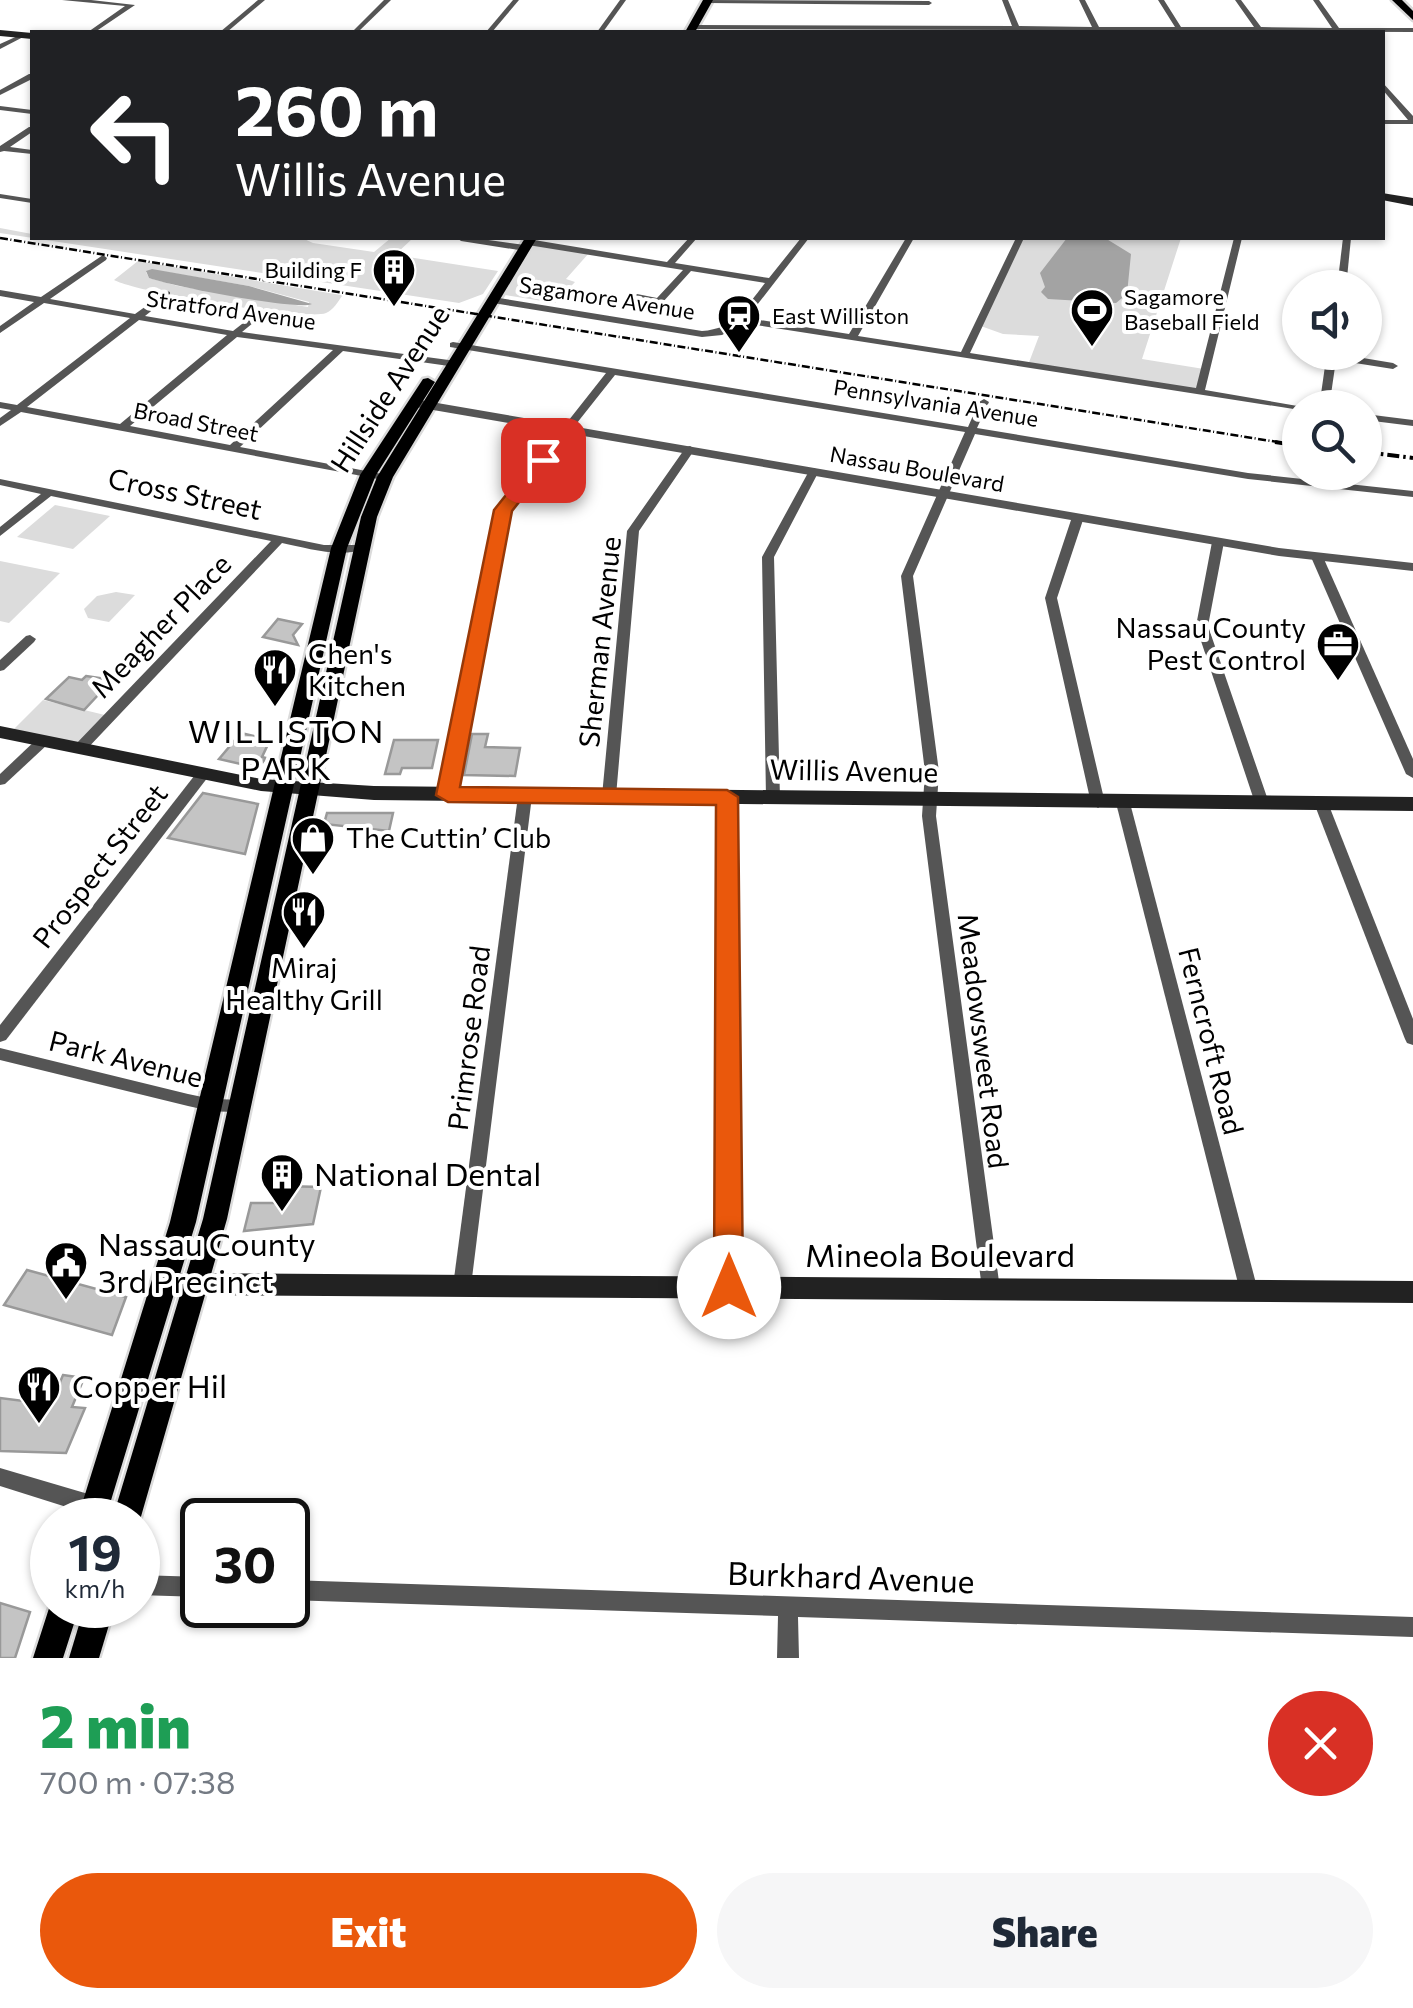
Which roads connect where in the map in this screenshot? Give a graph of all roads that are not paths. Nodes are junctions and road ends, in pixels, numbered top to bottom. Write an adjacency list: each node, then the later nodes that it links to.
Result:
1 (65, 0): 15 (street)
2 (262, 0): 19 (street)
3 (388, 0): 20 (street)
4 (516, 0): 21 (street)
5 (623, 0): 22 (street)
6 (708, 0): 14 (street); 23 (main road)
7 (1005, 0): 26 (street)
8 (1082, 0): 27 (street)
9 (1161, 0): 28 (street)
10 (1238, 0): 29 (street)
11 (1316, 0): 30 (street)
12 (1398, 0): 16 (main road)
13 (928, 1): 14 (street); 25 (street)
14 (812, 2): 17 (street)
15 (136, 3): 18 (street)
16 (1413, 17)
17 (816, 28): 23 (street); 24 (street)
18 (94, 30)
19 (225, 30)
20 (357, 30)
21 (490, 30)
22 (601, 30)
23 (691, 30)
24 (896, 30)
25 (936, 30)
26 (1017, 30)
27 (1097, 30)
28 (1179, 30)
29 (1259, 30)
30 (1338, 30)
31 (1385, 30): 32 (street)
32 (1413, 30)
33 (0, 33): 34 (main road)
34 (28, 35): 35 (street)
35 (0, 47)
36 (30, 77): 38 (street)
37 (1385, 88): 41 (street)
38 (0, 93)
39 (0, 108): 40 (street)
40 (30, 112)
41 (1413, 121): 42 (street)
42 (1385, 122)
43 (30, 130): 44 (street)
44 (1, 148): 45 (street)
45 (30, 152)
46 (0, 196): 48 (street)
47 (1385, 197): 49 (main road)
48 (30, 200)
49 (1413, 202)
50 (488, 240): 57 (street)
51 (691, 240): 59 (street)
52 (804, 240): 62 (street)
53 (909, 240): 73 (street)
54 (1019, 240): 76 (street)
55 (1238, 240): 81 (street)
56 (1348, 240): 61 (street)
57 (528, 243): 59 (street); 67 (main road, Hillside Avenue)
58 (103, 258): 66 (street)
59 (670, 265): 60 (street)
60 (689, 268): 62 (street); 65 (street)
61 (1344, 270)
62 (770, 282): 70 (street)
63 (0, 293): 66 (street, Stratford Avenue)
64 (167, 294): 69 (street)
65 (637, 297)
66 (42, 300): 69 (street, Stratford Avenue); 71 (street)
67 (492, 301): 70 (street, Sagamore Avenue); 74 (main road, Hillside Avenue)
68 (261, 312): 72 (street)
69 (137, 316): 72 (street, Stratford Avenue); 86 (street)
70 (740, 320): 73 (street, Sagamore Avenue)
71 (0, 330)
72 (235, 334): 75 (street, Stratford Avenue); 90 (street)
73 (852, 338): 76 (street, Sagamore Avenue)
74 (460, 346): 77 (main road, Hillside Avenue); 80 (street, Pennsylvania Avenue)
75 (342, 347): 77 (street, Stratford Avenue); 93 (street)
76 (964, 355): 81 (street, Sagamore Avenue)
77 (448, 363): 83 (main road, Hillside Avenue)
78 (1382, 364): 79 (street)
79 (1393, 366)
80 (614, 370): 91 (street); 92 (street, Pennsylvania Avenue)
81 (1200, 391): 84 (street, Sagamore Avenue)
82 (984, 402): 92 (street, Meadowsweet Road)
83 (422, 404): 91 (street, Nassau Boulevard); 96 (main road, Hillside Avenue)
84 (1282, 404)
85 (0, 405): 86 (street, Broad Street)
86 (18, 408): 88 (street); 90 (street, Broad Street)
87 (1382, 419): 89 (street)
88 (0, 422)
89 (1413, 423)
90 (122, 428): 93 (street, Broad Street)
91 (568, 428): 94 (street, Nassau Boulevard); 118 (street)
92 (972, 430): 99 (street, Meadowsweet Road); 100 (street, Pennsylvania Avenue)
93 (232, 449): 96 (street, Broad Street)
94 (690, 449): 95 (street, Nassau Boulevard); 120 (street, Sherman Avenue)
95 (814, 471): 99 (street, Nassau Boulevard); 122 (street)
96 (376, 476): 105 (main road, Hillside Avenue); 106 (main road, Hillside Avenue)
97 (0, 482): 98 (street, Cross Street)
98 (49, 492): 102 (street); 103 (street, Cross Street)
99 (944, 494): 101 (street, Nassau Boulevard); 123 (street, Meadowsweet Road)
100 (1413, 494)
101 (1078, 517): 104 (street, Nassau Boulevard); 124 (street)
102 (0, 533)
103 (280, 538): 105 (street, Cross Street); 113 (street, Meagher Place)
104 (1218, 542): 107 (street, Nassau Boulevard); 126 (street)
105 (339, 548): 106 (street, Cross Street); 117 (main road, Hillside Avenue)
106 (360, 548): 117 (main road, Hillside Avenue)
107 (1317, 558): 108 (street, Nassau Boulevard); 115 (street)
108 (1413, 566)
109 (30, 639): 110 (street)
110 (0, 667)
111 (0, 732): 112 (main road, Willis Avenue)
112 (43, 741): 113 (main road, Willis Avenue); 116 (street)
113 (79, 748): 114 (main road, Willis Avenue)
114 (203, 774): 117 (main road, Willis Avenue); 129 (street, Prospect Street)
115 (1413, 774)
116 (0, 781)
117 (296, 788): 118 (main road, Willis Avenue); 132 (main road, Hillside Avenue); 133 (main road, Hillside Avenue)
118 (448, 795): 119 (main road, Willis Avenue)
119 (526, 796): 120 (main road, Willis Avenue); 136 (street, Primrose Road)
120 (609, 796): 121 (main road, Willis Avenue)
121 (727, 797): 122 (main road, Willis Avenue); 137 (street)
122 (772, 798): 123 (main road, Willis Avenue)
123 (931, 800): 124 (main road, Willis Avenue); 138 (street, Meadowsweet Road)
124 (1098, 803): 125 (main road, Willis Avenue)
125 (1124, 803): 126 (main road, Willis Avenue); 139 (street, Ferncroft Road)
126 (1262, 803): 127 (main road, Willis Avenue)
127 (1322, 804): 128 (main road, Willis Avenue); 130 (street)
128 (1413, 804)
129 (0, 1036)
130 (1413, 1039)
131 (0, 1054): 133 (street, Park Avenue)
132 (241, 1104): 133 (street, Park Avenue); 135 (main road, Hillside Avenue)
133 (212, 1105): 134 (main road, Hillside Avenue)
134 (167, 1284): 135 (main road, Mineola Boulevard); 143 (main road, Hillside Avenue)
135 (198, 1284): 136 (main road, Mineola Boulevard); 144 (main road, Hillside Avenue)
136 (462, 1286): 137 (main road, Mineola Boulevard)
137 (729, 1287): 138 (main road, Mineola Boulevard)
138 (990, 1289): 139 (main road, Mineola Boulevard)
139 (1249, 1291): 140 (main road, Mineola Boulevard)
140 (1413, 1292)
141 (0, 1477): 142 (street)
142 (54, 1498)
143 (98, 1498)
144 (133, 1498)
145 (310, 1591): 146 (street, Burkhard Avenue)
146 (788, 1606): 147 (street, Burkhard Avenue); 152 (street)
147 (1413, 1627)
148 (58, 1628): 150 (main road)
149 (93, 1628): 151 (main road)
150 (48, 1658)
151 (84, 1658)
152 (788, 1658)

